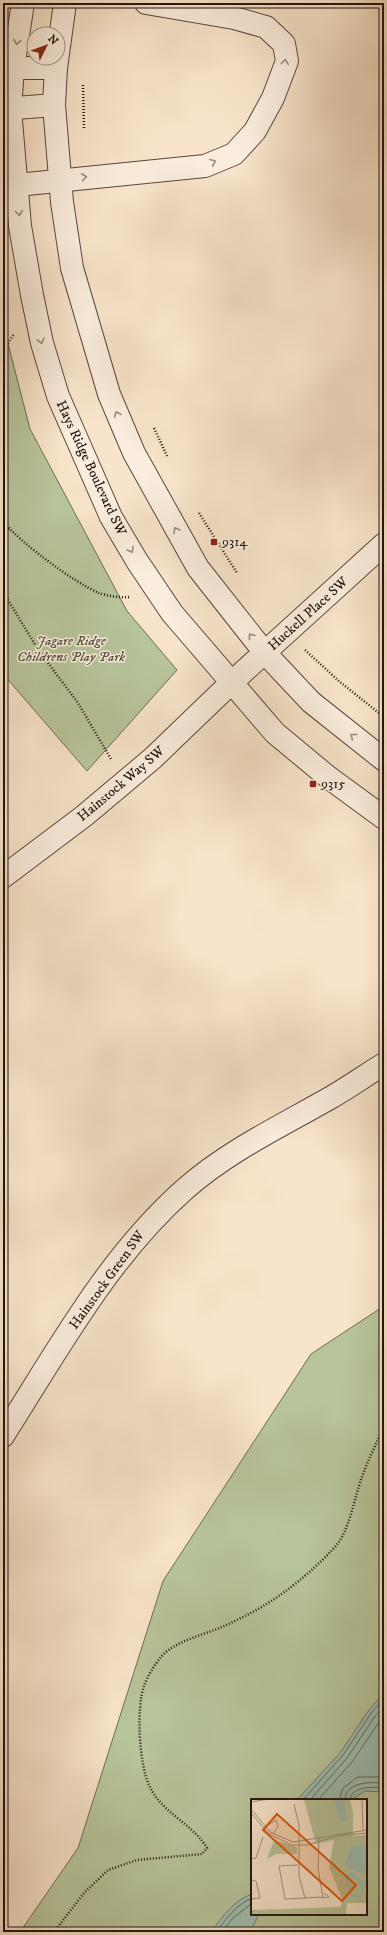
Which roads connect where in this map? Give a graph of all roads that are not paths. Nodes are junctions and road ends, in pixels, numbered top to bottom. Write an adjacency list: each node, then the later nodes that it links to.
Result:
1 (23, 3): 4 (street, Hays Ridge Boulevard SW, one-way to 4)
2 (65, 3): 5 (street)
3 (146, 3): 8 (street, one-way to 3)
4 (8, 68): 5 (street); 7 (street, Hays Ridge Boulevard SW)
5 (56, 68): 6 (street)
6 (54, 105): 7 (street); 8 (street)
7 (7, 109): 9 (street, Hays Ridge Boulevard SW)
8 (60, 180): 9 (street); 11 (street, one-way to 8)
9 (17, 185): 12 (street, Hays Ridge Boulevard SW, one-way to 12)
10 (384, 544): 11 (street, Huckell Place SW)
11 (264, 653): 12 (street, Huckell Place SW); 13 (street, one-way to 11)
12 (231, 683): 14 (street, Hays Ridge Boulevard SW); 15 (street, Hainstock Way SW)
13 (384, 760)
14 (384, 818)
15 (3, 877)
16 (384, 1064): 17 (street, Hainstock Green SW)
17 (3, 1436)

